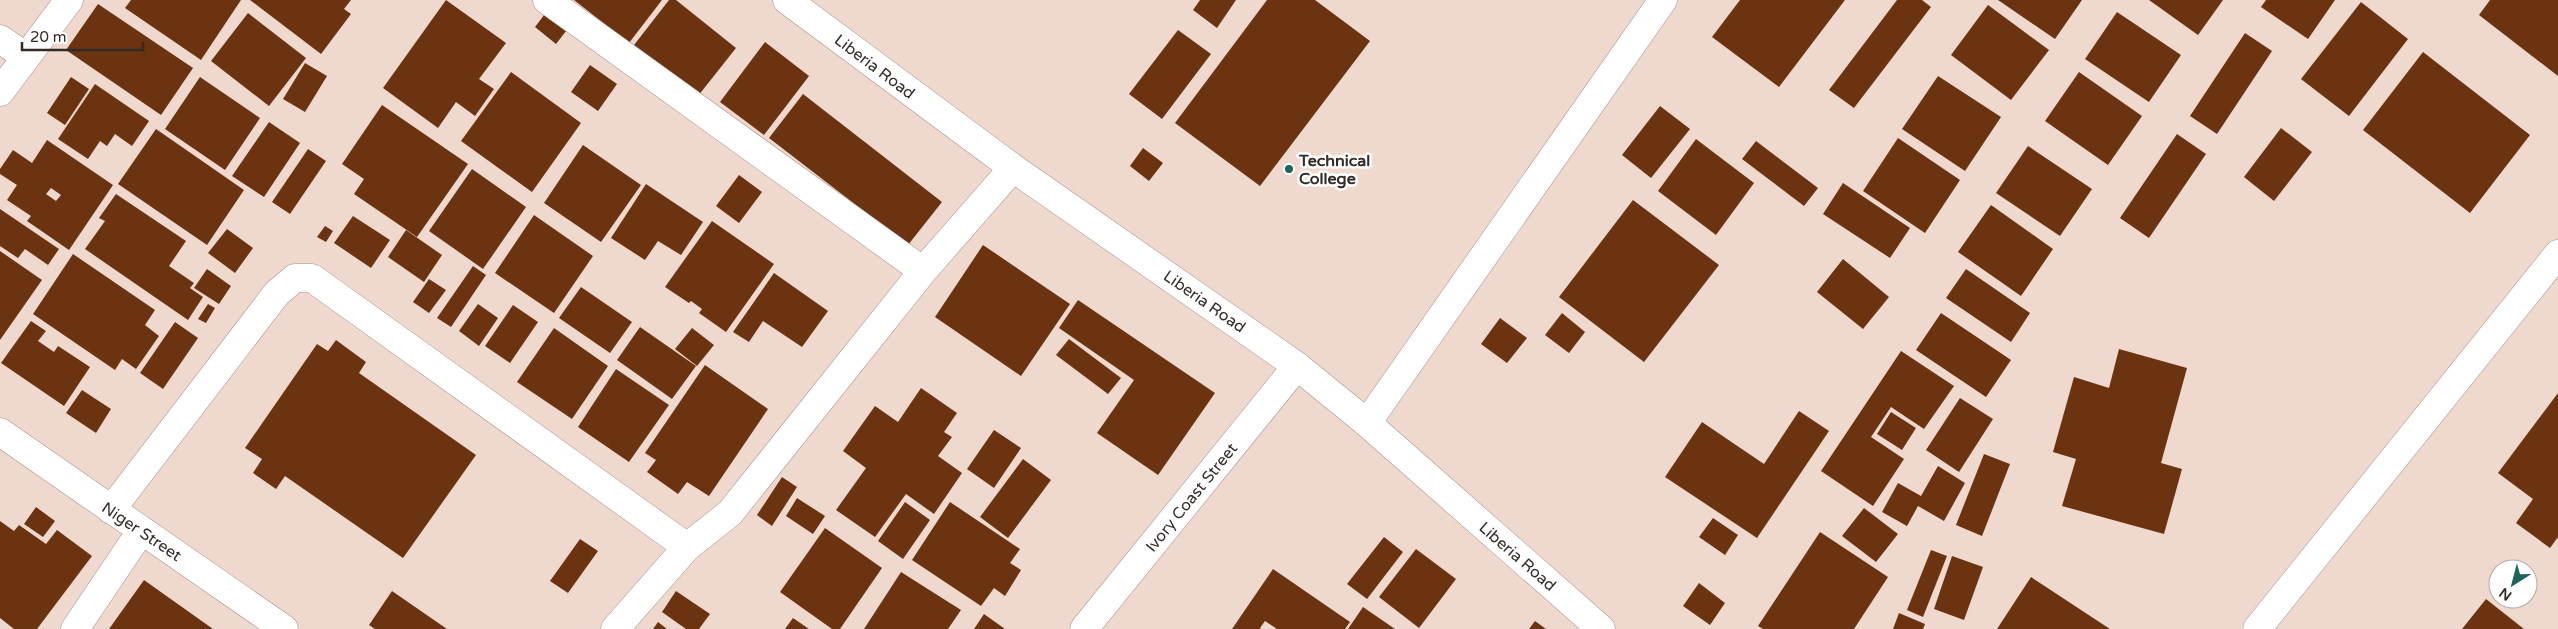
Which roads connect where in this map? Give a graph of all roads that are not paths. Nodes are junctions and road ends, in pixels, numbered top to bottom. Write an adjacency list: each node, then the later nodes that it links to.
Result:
1 (69, 0): 6 (street)
2 (547, 0): 10 (street)
3 (787, 0): 8 (street, Liberia Road)
4 (1663, 0): 12 (street)
5 (0, 39): 6 (street)
6 (26, 57): 7 (street)
7 (0, 92)
8 (1013, 168): 10 (street); 11 (street, Liberia Road)
9 (2558, 254): 22 (street)
10 (923, 272): 16 (street)
11 (1297, 366): 12 (street, Liberia Road); 20 (street, Ivory Coast Street)
12 (1367, 423): 21 (street, Liberia Road)
13 (0, 432): 14 (street, Niger Street)
14 (111, 510): 15 (street, Niger Street); 16 (street)
15 (141, 531): 17 (street); 18 (street, Niger Street)
16 (687, 546): 19 (street)
17 (75, 629)
18 (284, 629)
19 (615, 629)
20 (1084, 629)
21 (1601, 629)
22 (2257, 629)

